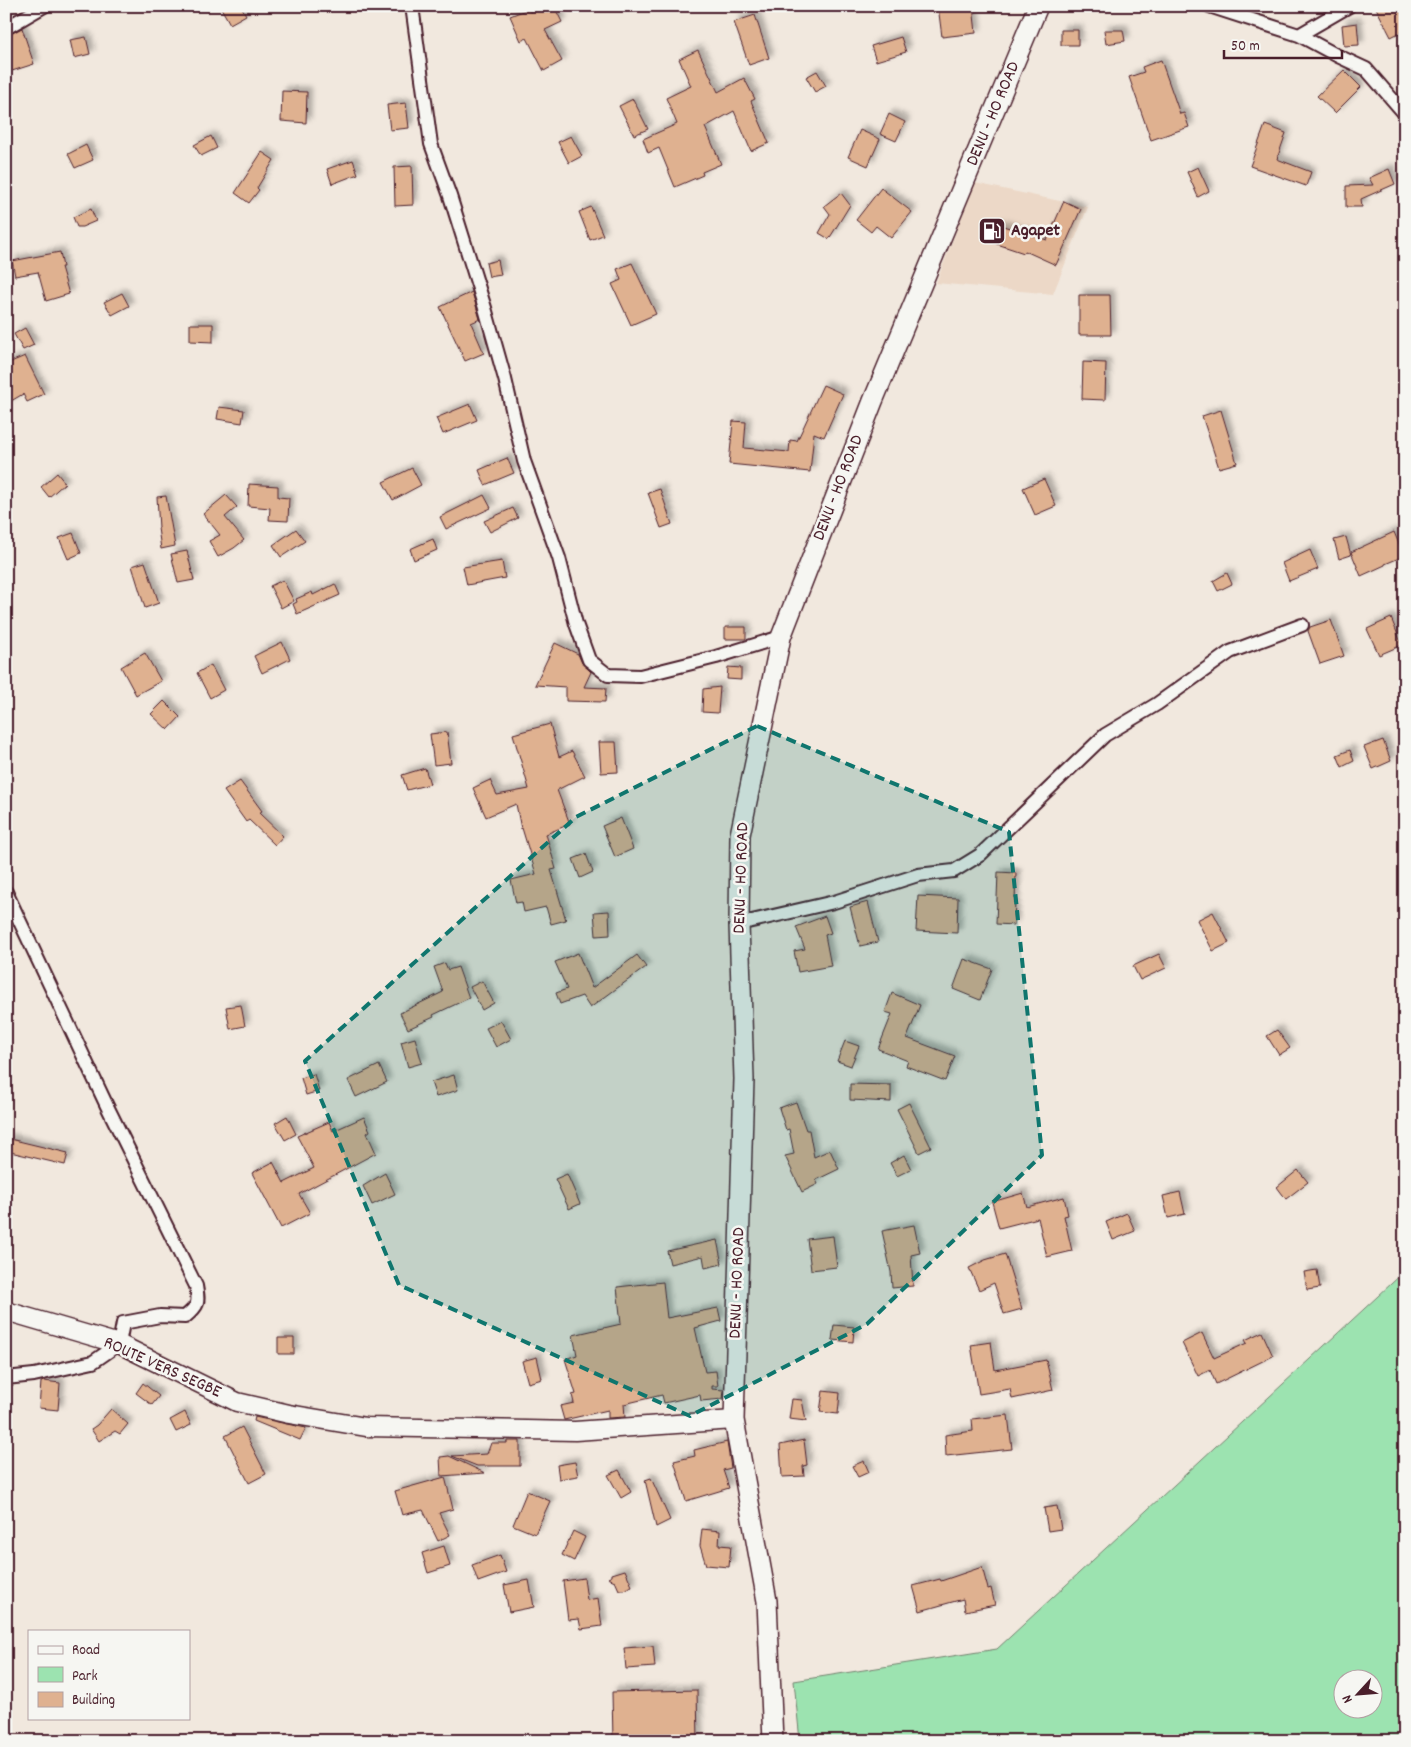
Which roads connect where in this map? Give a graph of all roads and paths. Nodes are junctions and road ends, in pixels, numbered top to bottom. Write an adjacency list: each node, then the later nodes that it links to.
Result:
1 (44, 6): 6 (street)
2 (412, 6): 10 (street)
3 (1038, 6): 10 (main road, DENU - HO ROAD)
4 (1209, 6): 7 (street)
5 (1349, 6): 7 (street)
6 (6, 28)
7 (1299, 35): 8 (street)
8 (1405, 114)
9 (1302, 625): 12 (street)
10 (781, 637): 12 (main road, DENU - HO ROAD)
11 (6, 892): 14 (street)
12 (739, 924): 16 (main road, DENU - HO ROAD)
13 (6, 1311): 14 (main road, ROUTE VERS SEGBE)
14 (119, 1344): 15 (street); 16 (main road, ROUTE VERS SEGBE)
15 (6, 1378)
16 (734, 1420): 17 (main road, DENU - HO ROAD)
17 (773, 1741)

